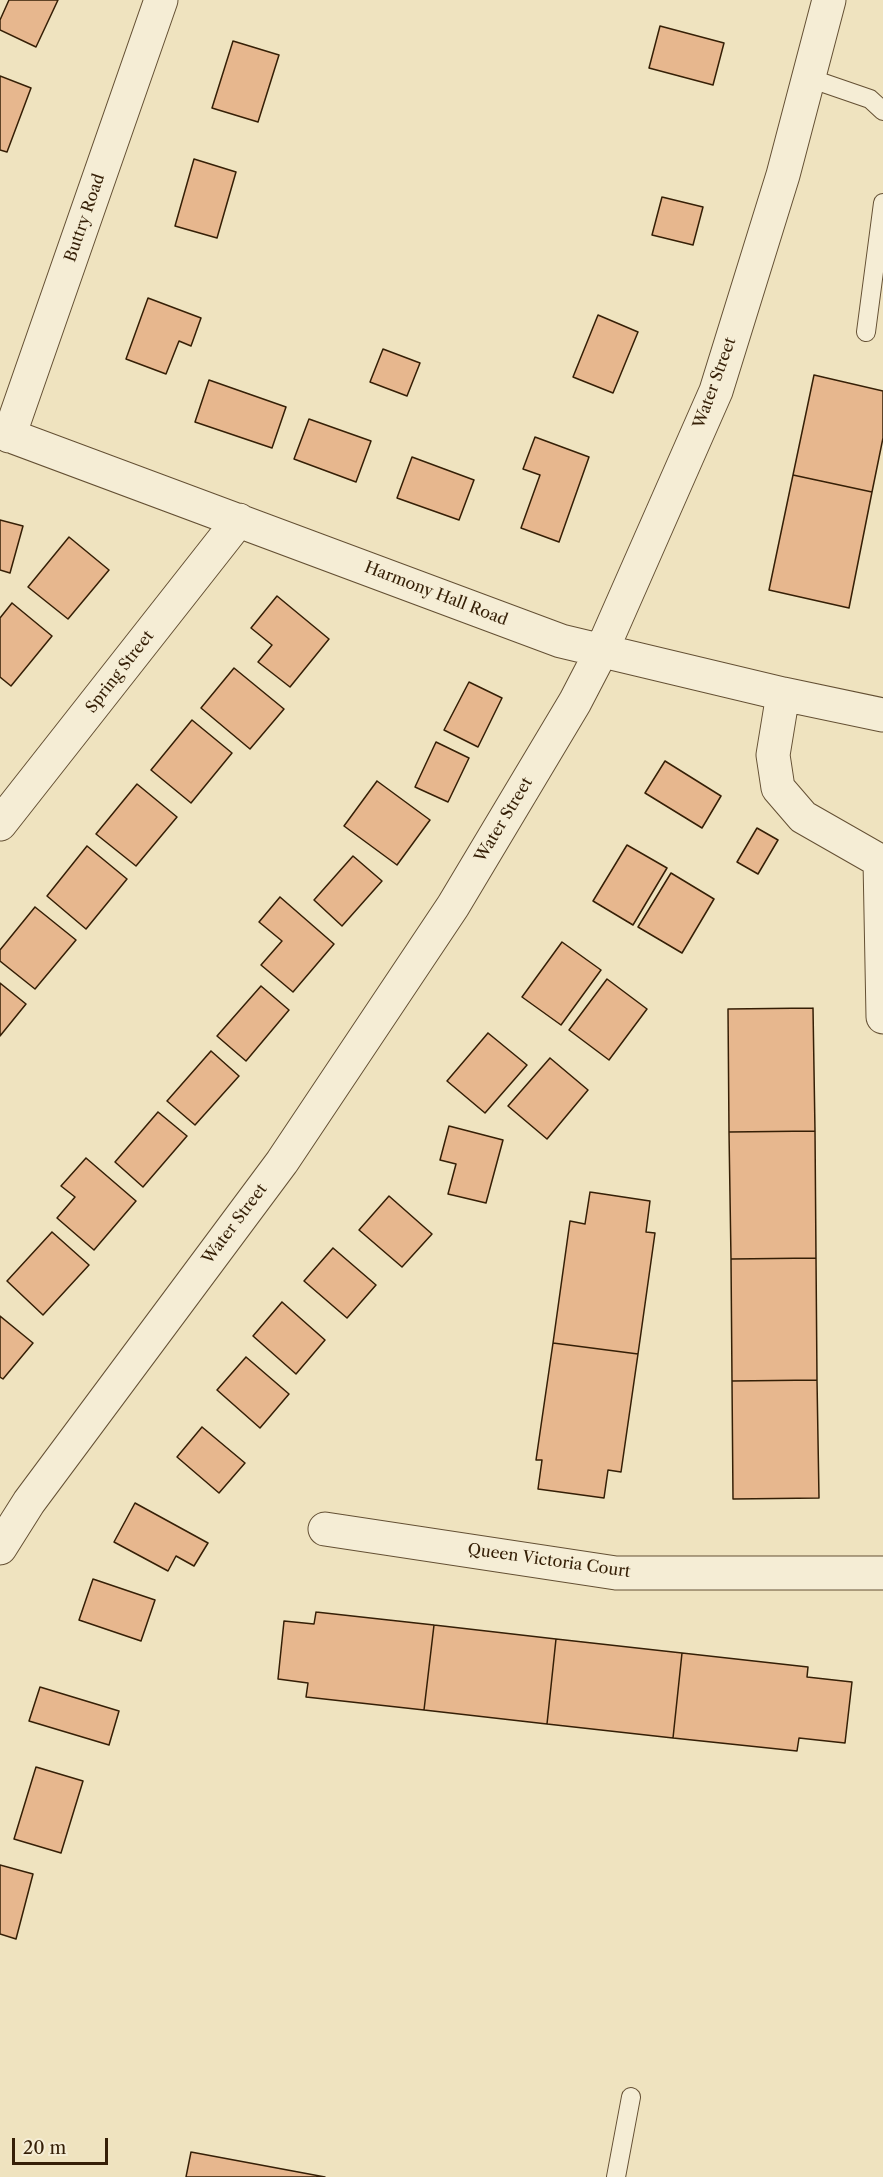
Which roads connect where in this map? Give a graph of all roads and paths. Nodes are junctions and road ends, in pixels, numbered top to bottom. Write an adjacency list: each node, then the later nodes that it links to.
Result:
1 (161, 0): 7 (street, Buttry Road)
2 (830, 0): 3 (street, Water Street)
3 (809, 78): 4 (lane); 9 (street, Water Street)
4 (883, 111)
5 (883, 202): 6 (lane)
6 (866, 332)
7 (4, 434): 8 (street, Harmony Hall Road)
8 (239, 520): 9 (street, Harmony Hall Road); 12 (street, Spring Street)
9 (602, 650): 10 (street, Harmony Hall Road); 15 (street, Water Street)
10 (783, 694): 11 (street, Harmony Hall Road); 13 (street)
11 (883, 715)
12 (0, 824)
13 (883, 1017)
14 (325, 1529): 16 (street, Queen Victoria Court)
15 (0, 1548)
16 (883, 1573)
17 (631, 2097): 18 (lane)
18 (616, 2177)

